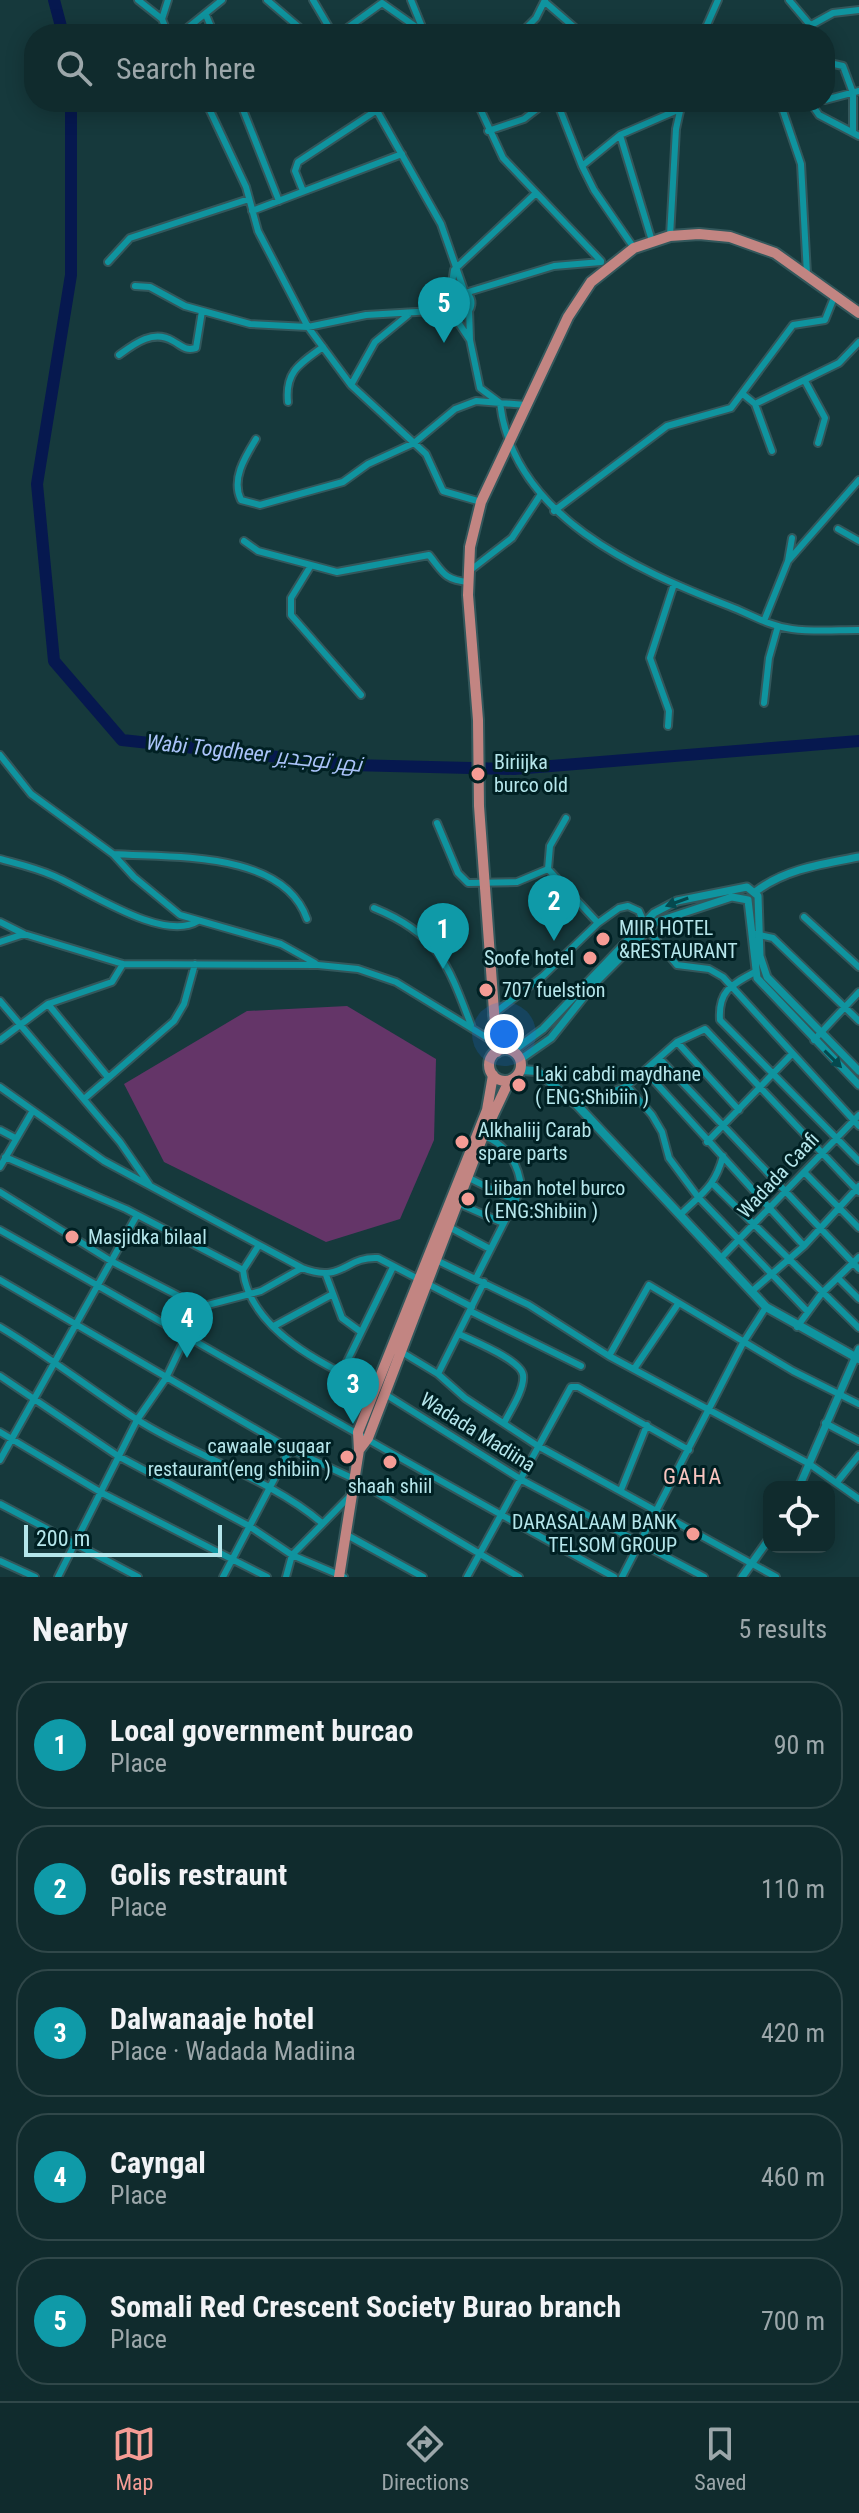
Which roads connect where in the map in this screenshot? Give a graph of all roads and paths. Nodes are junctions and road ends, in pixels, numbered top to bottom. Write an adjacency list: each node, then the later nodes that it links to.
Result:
1 (138, 0): 13 (street)
2 (168, 0): 13 (street)
3 (222, 0): 12 (street)
4 (267, 0): 17 (street)
5 (313, 0): 18 (street)
6 (411, 0): 21 (street)
7 (718, 0): 24 (street)
8 (789, 0): 25 (street)
9 (545, 1): 22 (street); 23 (street)
10 (380, 2): 19 (street); 20 (street)
11 (859, 10): 26 (street)
12 (206, 15): 15 (street); 16 (street)
13 (162, 19): 14 (street)
14 (164, 24)
15 (194, 24)
16 (210, 24)
17 (295, 24)
18 (327, 24)
19 (352, 24)
20 (412, 24)
21 (421, 24)
22 (528, 24)
23 (571, 24)
24 (707, 24)
25 (809, 24)
26 (814, 24)
27 (835, 64): 28 (street)
28 (856, 92): 29 (street); 42 (street)
29 (835, 97)
30 (210, 112): 48 (street)
31 (244, 112): 49 (street)
32 (374, 112): 46 (street)
33 (378, 112): 44 (street)
34 (481, 112): 41 (street)
35 (533, 112): 41 (street)
36 (562, 112): 45 (street)
37 (667, 112): 43 (street)
38 (680, 112): 51 (street)
39 (783, 112): 57 (street)
40 (817, 112): 42 (street)
41 (488, 131): 47 (street)
42 (856, 134)
43 (620, 135): 45 (street); 52 (street)
44 (402, 154): 46 (street); 56 (street)
45 (582, 166): 53 (street)
46 (303, 191): 49 (street)
47 (536, 193): 55 (street); 56 (street)
48 (249, 199): 50 (street); 54 (street)
49 (279, 201): 50 (street)
50 (252, 211): 68 (street)
51 (670, 236): 52 (highway); 57 (highway)
52 (652, 241): 53 (highway)
53 (634, 248): 55 (highway)
54 (108, 262)
55 (604, 264): 59 (street); 79 (highway)
56 (454, 270): 59 (street); 61 (street)
57 (807, 274): 60 (highway)
58 (135, 286): 63 (street)
59 (465, 293): 61 (street); 62 (street)
60 (835, 295): 67 (highway); 75 (street)
61 (449, 297): 64 (street); 65 (street)
62 (469, 309): 65 (street); 69 (street)
63 (202, 311): 68 (street); 72 (street)
64 (423, 311): 65 (street); 66 (street)
65 (451, 311): 69 (street)
66 (411, 313): 68 (street); 74 (street)
67 (859, 313)
68 (308, 327): 71 (street)
69 (470, 340): 77 (street)
70 (859, 342): 73 (street)
71 (323, 347): 74 (street); 76 (street)
72 (119, 355)
73 (805, 381): 78 (street); 83 (street)
74 (351, 385): 81 (street)
75 (744, 395): 78 (street); 88 (street)
76 (288, 402)
77 (500, 403): 79 (street); 81 (street); 82 (street)
78 (755, 404): 84 (street)
79 (526, 405): 82 (highway)
80 (256, 439): 81 (street)
81 (414, 443): 87 (street)
82 (508, 443): 86 (street); 87 (highway)
83 (818, 443)
84 (772, 451)
85 (859, 480): 93 (street)
86 (541, 494): 88 (street); 95 (street)
87 (481, 502): 95 (highway)
88 (554, 511): 96 (street)
89 (838, 529): 92 (street)
90 (792, 538): 93 (street)
91 (244, 541): 94 (street)
92 (859, 541)
93 (788, 561): 97 (street)
94 (310, 567): 95 (street); 100 (street)
95 (468, 577): 110 (highway)
96 (674, 584): 97 (street); 102 (street)
97 (764, 621): 98 (street)
98 (778, 626): 99 (street); 101 (street)
99 (859, 630)
100 (361, 695)
101 (764, 703)
102 (668, 726)
103 (0, 755): 106 (street)
104 (566, 818): 109 (street)
105 (437, 823): 110 (street)
106 (113, 854): 115 (street); 116 (street)
107 (859, 857): 111 (street)
108 (0, 859): 116 (street)
109 (548, 869): 110 (street); 118 (street)
110 (485, 884): 134 (highway)
111 (756, 891): 112 (street); 119 (street, one-way to 119); 121 (street)
112 (748, 900): 119 (street); 121 (street)
113 (374, 908): 136 (street)
114 (804, 917): 126 (street)
115 (307, 919)
116 (198, 921): 125 (street)
117 (0, 922): 120 (street)
118 (598, 923): 119 (street); 134 (street)
119 (645, 925): 128 (street); 129 (street)
120 (24, 934): 122 (street); 123 (street)
121 (756, 934): 127 (street); 133 (street); 139 (street)
122 (0, 942)
123 (123, 964): 124 (street); 132 (street)
124 (195, 964): 125 (street); 152 (street)
125 (318, 965): 136 (street)
126 (859, 967)
127 (755, 972): 129 (street); 142 (street)
128 (592, 981): 138 (street); 140 (street)
129 (728, 986): 145 (street); 151 (street)
130 (859, 992): 133 (street)
131 (0, 1001): 137 (street)
132 (48, 1004): 137 (street); 152 (street)
133 (844, 1006): 135 (street); 139 (street)
134 (492, 1015): 144 (highway)
135 (859, 1021)
136 (471, 1025): 144 (street)
137 (19, 1026): 141 (street); 158 (street)
138 (543, 1029): 140 (street); 147 (street)
139 (821, 1033): 142 (street); 148 (street)
140 (551, 1038): 147 (street)
141 (0, 1040)
142 (814, 1040): 154 (street, one-way to 154)
143 (677, 1042): 146 (street); 157 (street); 160 (street)
144 (496, 1047): 147 (highway); 150 (highway)
145 (791, 1055): 151 (street); 162 (street)
146 (660, 1059): 149 (street); 163 (street)
147 (518, 1060): 153 (highway); 159 (main road)
148 (859, 1071)
149 (646, 1072): 155 (street); 168 (street)
150 (493, 1075): 153 (highway); 199 (highway)
151 (773, 1075): 157 (street); 166 (street)
152 (107, 1076): 158 (street)
153 (509, 1081): 165 (highway)
154 (859, 1085)
155 (627, 1086): 159 (street); 181 (street)
156 (0, 1087): 161 (street)
157 (758, 1089): 160 (street); 169 (street)
158 (84, 1099): 177 (street)
159 (578, 1106): 187 (main road)
160 (739, 1110): 163 (street)
161 (32, 1112): 167 (street); 177 (street)
162 (857, 1120): 166 (street, Wadada Caafi)
163 (724, 1125): 168 (street); 180 (street)
164 (0, 1130): 167 (street)
165 (483, 1136): 175 (highway); 182 (street)
166 (836, 1136): 169 (street, Wadada Caafi); 172 (street)
167 (15, 1138): 171 (street)
168 (707, 1142): 170 (street)
169 (820, 1153): 174 (street, Wadada Caafi); 178 (street)
170 (723, 1156): 176 (street); 184 (street)
171 (5, 1157): 173 (street); 186 (street)
172 (859, 1161)
173 (0, 1167)
174 (804, 1172): 180 (street, Wadada Caafi); 185 (street)
175 (469, 1178): 182 (street); 183 (highway)
176 (713, 1184): 181 (street); 189 (street)
177 (150, 1187): 195 (street)
178 (858, 1189): 185 (street)
179 (0, 1192): 201 (street)
180 (785, 1192): 184 (street, Wadada Caafi); 191 (street)
181 (698, 1197): 187 (street); 194 (street)
182 (516, 1201): 188 (street)
183 (460, 1204): 188 (street); 190 (highway)
184 (771, 1208): 189 (street, Wadada Caafi); 196 (street)
185 (839, 1208): 191 (street); 192 (street)
186 (137, 1215): 201 (street); 205 (street)
187 (680, 1215): 198 (main road)
188 (503, 1223): 197 (street)
189 (752, 1226): 194 (street, Wadada Caafi); 200 (street)
190 (451, 1228): 197 (street); 199 (highway)
191 (820, 1228): 196 (street); 202 (street)
192 (859, 1228)
193 (0, 1230): 213 (street)
194 (737, 1241): 198 (street, Wadada Caafi); 206 (street)
195 (259, 1245): 204 (street); 205 (street)
196 (804, 1246): 200 (street)
197 (490, 1249): 208 (street)
198 (721, 1258): 214 (main road)
199 (434, 1259): 208 (street); 212 (highway)
200 (787, 1259): 206 (street); 215 (street)
201 (111, 1261): 213 (street); 220 (street)
202 (857, 1263): 209 (street)
203 (393, 1267): 207 (street); 212 (street); 229 (street)
204 (302, 1268): 207 (street); 217 (street)
205 (243, 1270): 217 (street)
206 (769, 1274): 214 (street); 223 (street)
207 (326, 1275): 216 (street)
208 (476, 1278): 211 (street)
209 (838, 1278): 215 (street); 218 (street)
210 (0, 1280): 224 (street)
211 (484, 1282): 222 (street); 235 (street)
212 (423, 1283): 222 (street); 233 (highway); 243 (highway)
213 (99, 1286): 224 (street); 230 (street)
214 (751, 1292): 221 (main road)
215 (822, 1293): 223 (street); 228 (street)
216 (333, 1294): 225 (street); 229 (street)
217 (250, 1295): 220 (street); 225 (street, Wadada Madiina)
218 (859, 1299)
219 (678, 1304): 232 (street); 235 (street); 238 (street)
220 (200, 1307): 230 (street)
221 (766, 1307): 227 (main road); 232 (street)
222 (471, 1309): 231 (street); 237 (street)
223 (808, 1312): 227 (street)
224 (75, 1326): 236 (street); 242 (street)
225 (274, 1326): 239 (street, Wadada Madiina)
226 (0, 1327): 236 (street)
227 (797, 1327): 234 (main road)
228 (859, 1328)
229 (361, 1332): 239 (street)
230 (188, 1334): 242 (street); 253 (street)
231 (459, 1334): 240 (street); 249 (street)
232 (743, 1343): 244 (street); 247 (street)
233 (400, 1351): 240 (street); 243 (highway)
234 (858, 1355): 244 (street)
235 (609, 1356): 238 (street)
236 (57, 1361): 245 (street); 248 (street)
237 (581, 1366)
238 (634, 1369): 247 (street)
239 (341, 1374): 243 (street, Wadada Madiina)
240 (438, 1374): 249 (street)
241 (0, 1376): 245 (street)
242 (166, 1378): 248 (street); 257 (street)
243 (379, 1391): 253 (highway); 264 (street, Wadada Madiina)
244 (838, 1394): 246 (street); 250 (street)
245 (35, 1397): 254 (street); 260 (street)
246 (859, 1404)
247 (711, 1409): 258 (street); 262 (street)
248 (137, 1420): 260 (street); 267 (street)
249 (504, 1423): 256 (street)
250 (825, 1423): 255 (street); 262 (street)
251 (647, 1425): 256 (street); 258 (street); 268 (street)
252 (0, 1432): 254 (street)
253 (363, 1435): 263 (highway); 274 (street)
254 (12, 1439): 261 (street); 269 (street)
255 (859, 1441)
256 (538, 1446): 264 (street); 268 (street)
257 (290, 1449): 263 (street); 267 (street)
258 (689, 1450): 273 (street)
259 (859, 1455): 266 (street)
260 (118, 1456): 269 (street); 276 (street)
261 (0, 1460)
262 (808, 1463): 265 (street); 266 (street)
263 (354, 1479): 270 (highway); 282 (street)
264 (522, 1480): 274 (street); 279 (street, Wadada Madiina)
265 (801, 1481)
266 (838, 1481): 271 (street)
267 (269, 1489): 275 (street); 276 (street)
268 (621, 1490): 273 (street)
269 (102, 1493): 278 (street); 283 (street)
270 (353, 1493): 275 (street); 277 (highway)
271 (859, 1499)
272 (0, 1504): 278 (street)
273 (659, 1510): 279 (street); 285 (street)
274 (501, 1516): 282 (street); 296 (street)
275 (322, 1523): 281 (street)
276 (249, 1526): 281 (street); 283 (street)
277 (347, 1535): 286 (highway); 293 (street)
278 (74, 1544): 288 (street); 289 (street)
279 (642, 1544): 297 (street); 298 (street, Wadada Madiina)
280 (763, 1548): 285 (street)
281 (292, 1555): 286 (street); 292 (street)
282 (479, 1555): 294 (street); 295 (street)
283 (231, 1560): 290 (street); 291 (street)
284 (0, 1561): 287 (street)
285 (752, 1564): 299 (street); 300 (street)
286 (341, 1576)
287 (35, 1577)
288 (58, 1577)
289 (138, 1577)
290 (223, 1577)
291 (267, 1577)
292 (286, 1577)
293 (423, 1577)
294 (467, 1577)
295 (519, 1577)
296 (614, 1577)
297 (622, 1577)
298 (704, 1577)
299 (742, 1577)
300 (776, 1577)

